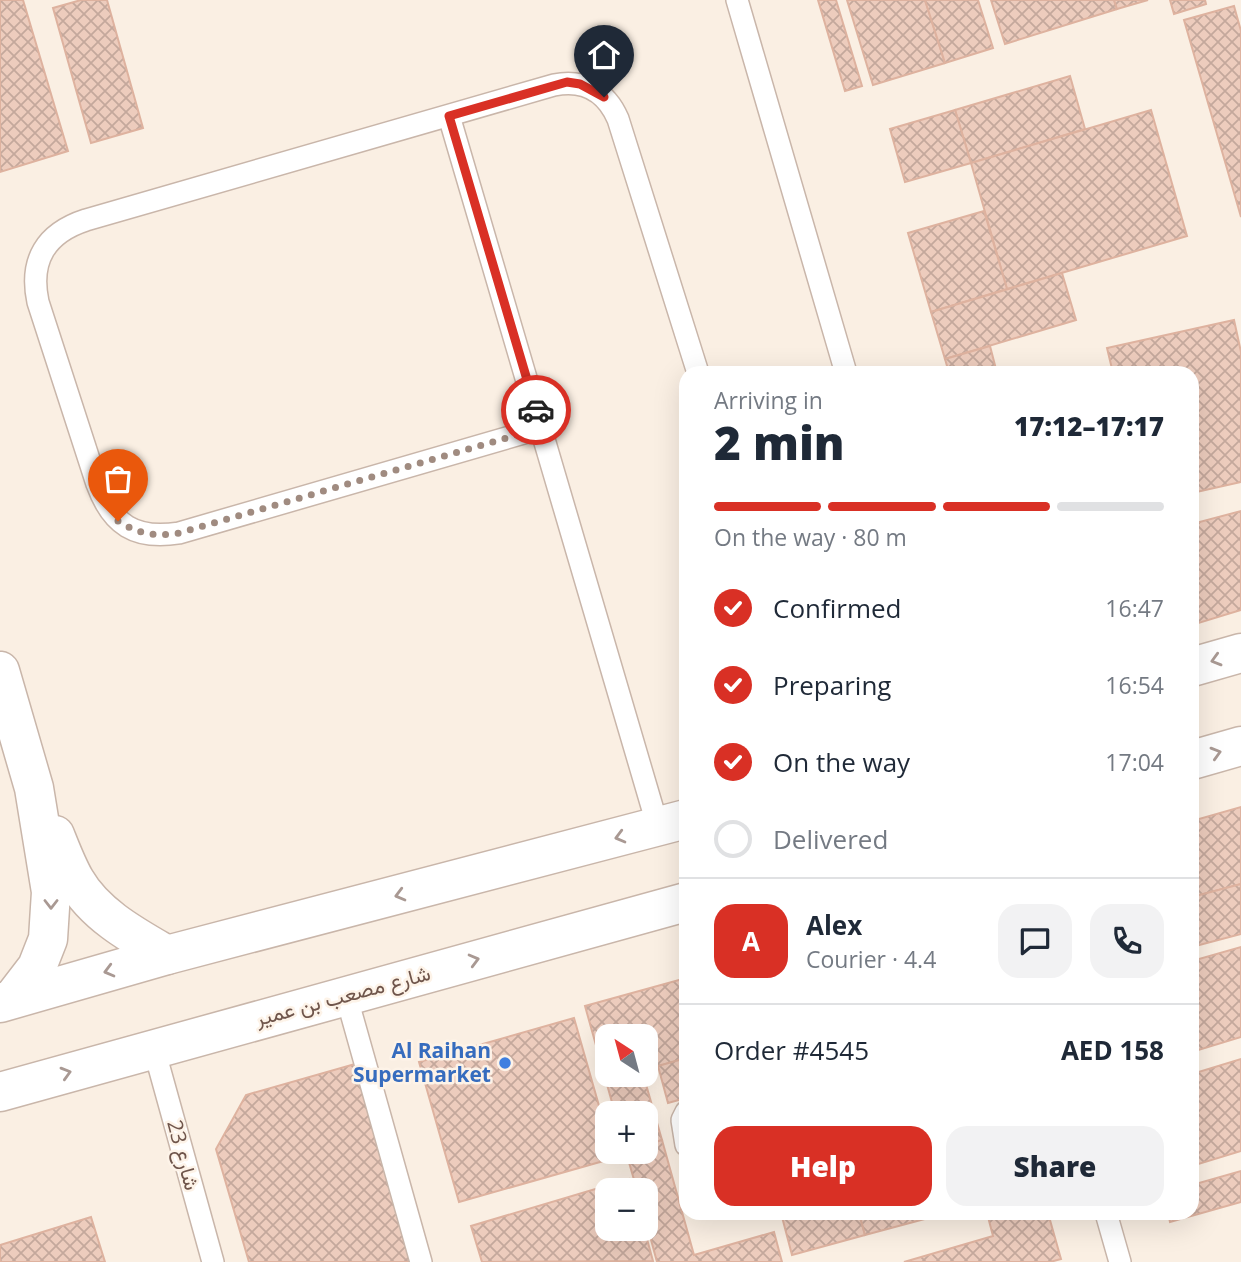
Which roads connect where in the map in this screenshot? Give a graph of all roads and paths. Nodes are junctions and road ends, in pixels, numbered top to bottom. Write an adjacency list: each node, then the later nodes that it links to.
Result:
1 (737, 0): 4 (lane)
2 (449, 116): 3 (lane); 5 (lane); 5 (lane)
3 (696, 366)
4 (844, 366)
5 (541, 428): 12 (lane)
6 (1241, 653): 7 (street, one-way to 7)
7 (1199, 665)
8 (0, 671): 11 (street)
9 (1241, 746): 10 (street, one-way to 9)
10 (1199, 758)
11 (34, 788): 14 (street); 16 (street, one-way to 16)
12 (672, 823): 14 (street, one-way to 14)
13 (679, 904): 15 (street, شارع مصعب بن عمير, one-way to 13)
14 (167, 956): 16 (street, one-way to 16)
15 (346, 995): 17 (street, شارع مصعب بن عمير); 21 (lane)
16 (7, 1000)
17 (154, 1048): 18 (street, شارع مصعب بن عمير, one-way to 17); 20 (lane, شارع 23)
18 (0, 1092)
19 (1108, 1220): 22 (lane)
20 (212, 1262)
21 (421, 1262)
22 (1120, 1262)

